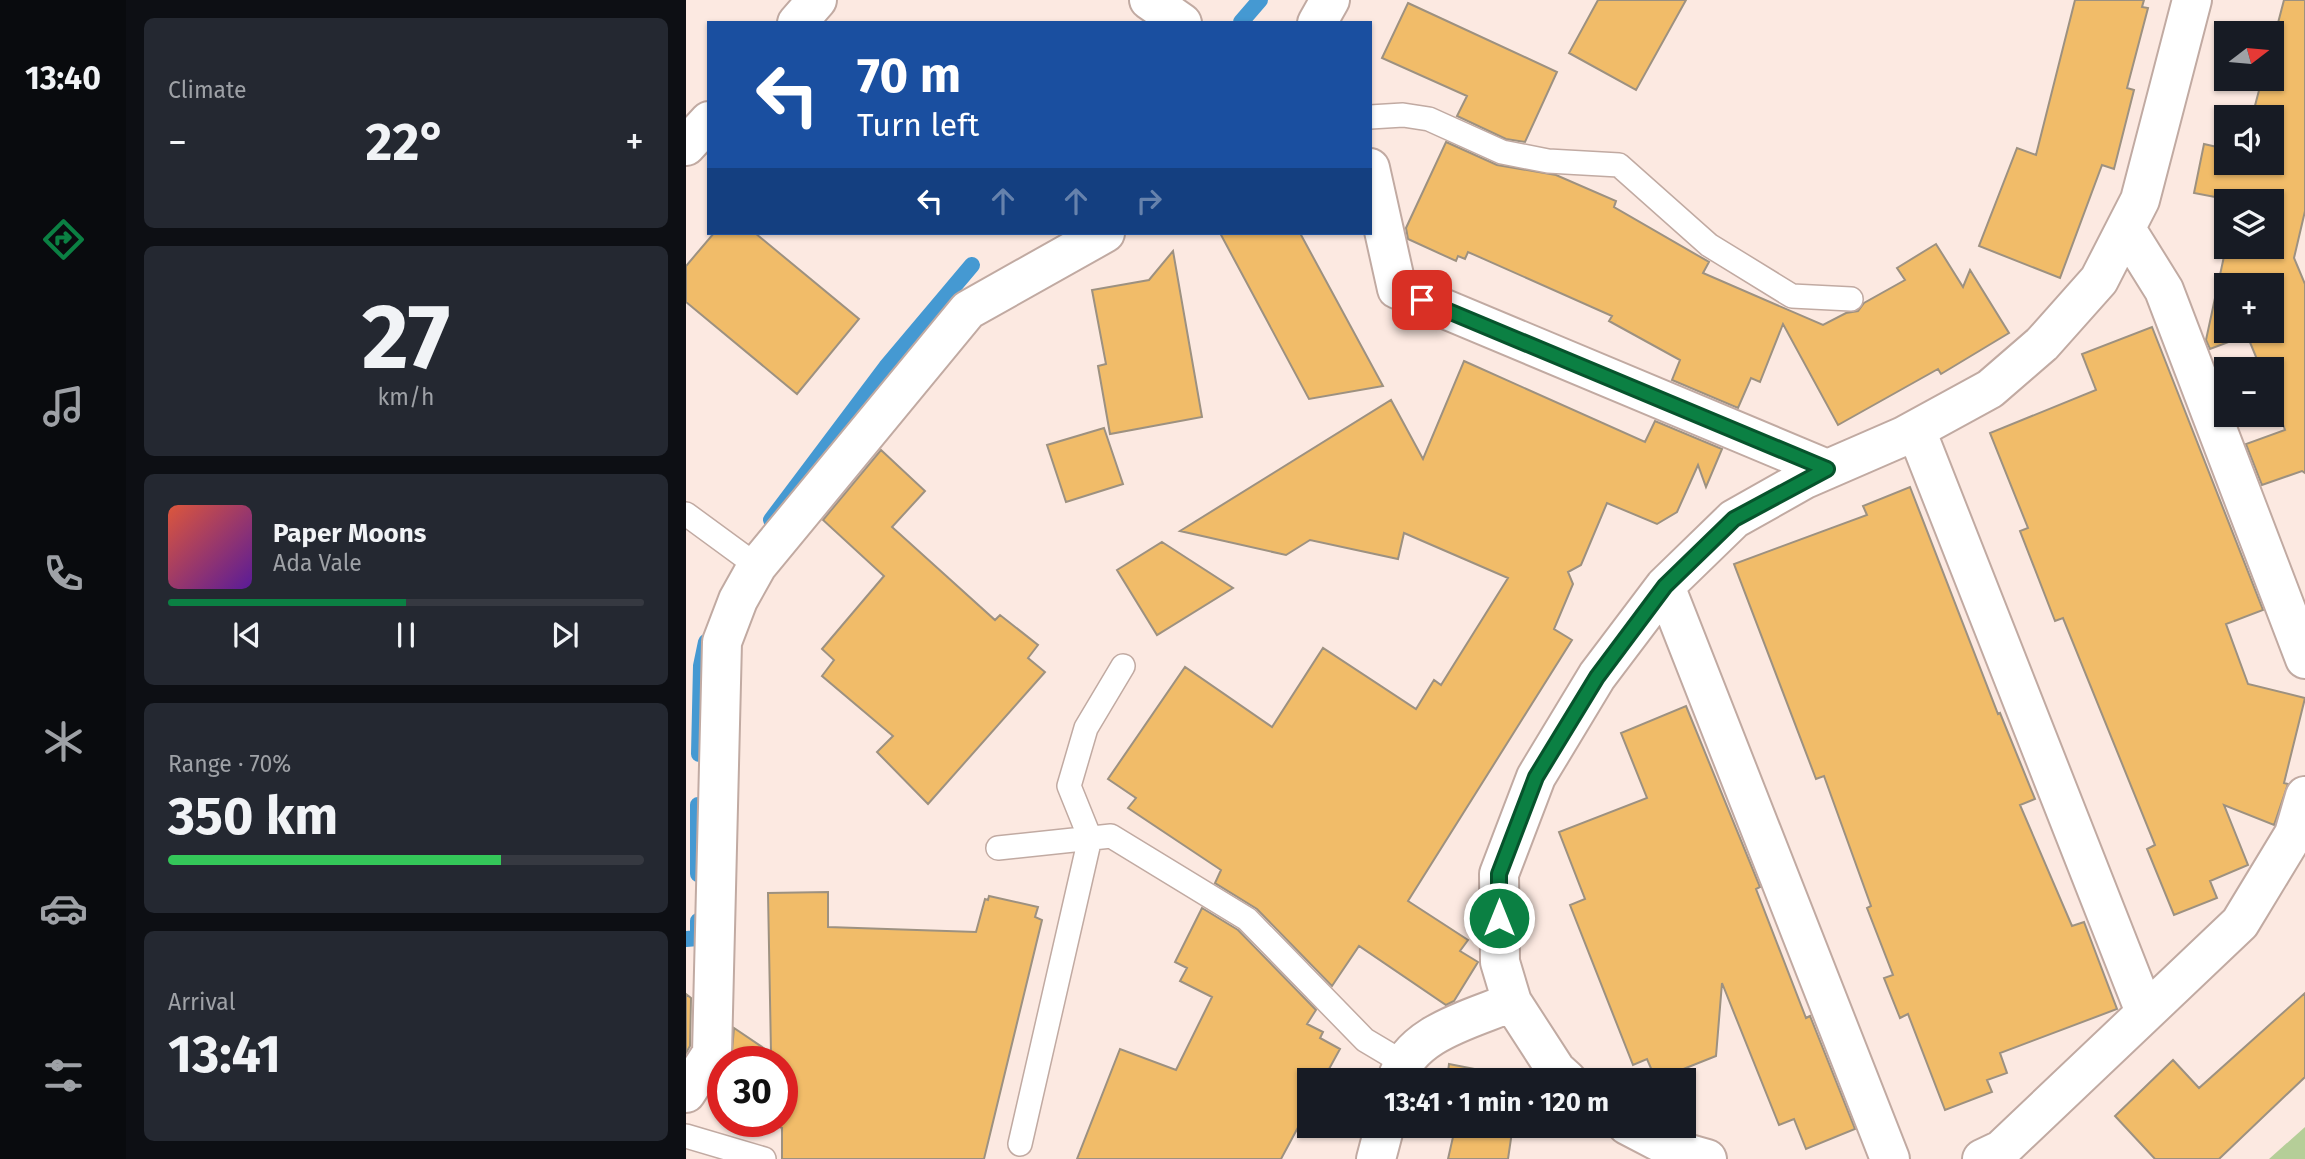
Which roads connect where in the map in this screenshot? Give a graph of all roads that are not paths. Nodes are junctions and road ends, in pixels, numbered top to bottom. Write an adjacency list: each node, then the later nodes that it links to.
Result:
1 (817, 0): 5 (street)
2 (1149, 0): 6 (street)
3 (1330, 0): 7 (street)
4 (2192, 0): 14 (street)
5 (799, 21)
6 (1179, 21)
7 (1318, 21)
8 (686, 111): 9 (street)
9 (707, 113)
10 (1372, 117): 16 (lane)
11 (707, 123): 12 (street)
12 (686, 146)
13 (1372, 176): 18 (street)
14 (2126, 229): 17 (street); 22 (street)
15 (1101, 235): 20 (street)
16 (1852, 299)
17 (1916, 430): 18 (street); 28 (street)
18 (1827, 469): 21 (street)
19 (686, 514): 20 (lane)
20 (757, 566): 32 (street)
21 (1665, 586): 27 (street); 40 (street)
22 (2305, 659)
23 (1123, 666): 25 (lane)
24 (2305, 796): 28 (street)
25 (1090, 838): 26 (lane); 29 (lane); 36 (lane)
26 (998, 848)
27 (1512, 1002): 30 (street); 31 (street)
28 (2145, 1013): 41 (street)
29 (1396, 1068)
30 (1402, 1068)
31 (1555, 1068)
32 (686, 1093)
33 (686, 1136): 37 (lane)
34 (1382, 1138): 38 (street)
35 (1652, 1138): 39 (street)
36 (1020, 1143)
37 (764, 1159)
38 (1376, 1159)
39 (1707, 1159)
40 (1890, 1159)
41 (1982, 1159)

